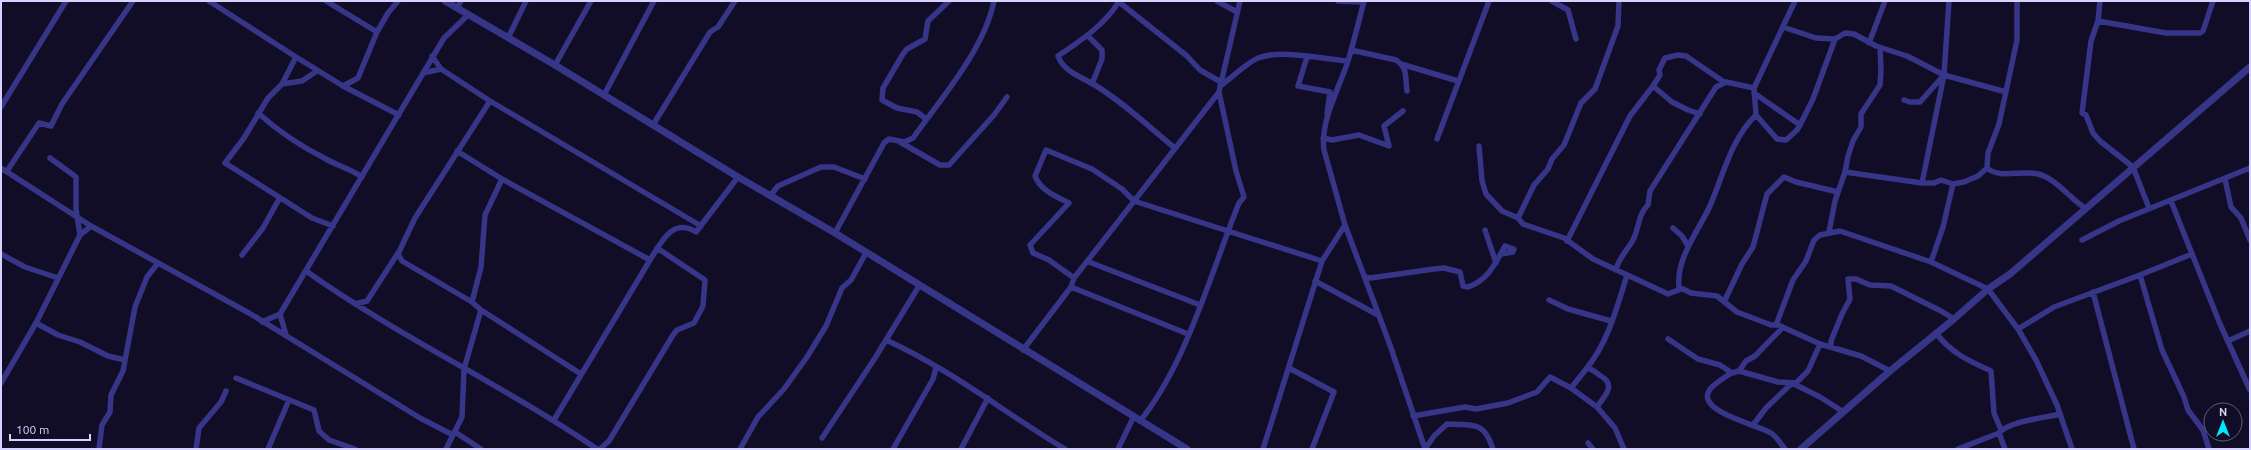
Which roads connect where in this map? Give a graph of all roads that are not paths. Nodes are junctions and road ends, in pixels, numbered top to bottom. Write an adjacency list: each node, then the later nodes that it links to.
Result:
1 (66, 1): 66 (street)
2 (132, 1): 87 (street)
3 (210, 1): 42 (street)
4 (326, 1): 33 (street)
5 (398, 1): 33 (street)
6 (445, 1): 28 (street)
7 (461, 1): 28 (street)
8 (526, 1): 35 (street)
9 (591, 1): 46 (street)
10 (654, 1): 62 (street)
11 (735, 1): 74 (street)
12 (949, 1): 72 (street)
13 (994, 1): 72 (street)
14 (1119, 1): 34 (street); 57 (street)
15 (1218, 1): 29 (street)
16 (1240, 1): 29 (street)
17 (1338, 1): 27 (street)
18 (1489, 1): 52 (street)
19 (1552, 1): 36 (street)
20 (1619, 1): 104 (street)
21 (1795, 1): 32 (street)
22 (1885, 1): 38 (street)
23 (1949, 1): 51 (street)
24 (2017, 1): 61 (street)
25 (2100, 1): 31 (street)
26 (2213, 1): 31 (street)
27 (1363, 2): 40 (street)
28 (456, 8): 30 (street)
29 (1237, 12): 57 (street)
30 (468, 15): 35 (street); 41 (street)
31 (2098, 20): 83 (street)
32 (1783, 27): 37 (street); 59 (street)
33 (377, 32): 56 (street)
34 (1088, 36): 55 (street); 55 (street)
35 (508, 38): 46 (street)
36 (1576, 39)
37 (1835, 40): 38 (street); 75 (street)
38 (1869, 43): 39 (street)
39 (1880, 48): 51 (street); 88 (street)
40 (1351, 50): 44 (street); 45 (street)
41 (432, 56): 48 (street); 50 (street)
42 (296, 57): 49 (street); 54 (street)
43 (1307, 57): 44 (street); 57 (street); 73 (street)
44 (1348, 61): 73 (street)
45 (1401, 64): 52 (street); 60 (street)
46 (555, 65): 62 (street)
47 (2250, 67): 83 (street)
48 (441, 70): 50 (street); 65 (street)
49 (317, 71): 54 (street); 56 (street)
50 (423, 73): 70 (street)
51 (1944, 75): 61 (street); 64 (street); 94 (street)
52 (1458, 81): 78 (street)
53 (1724, 82): 58 (street); 59 (street); 69 (street)
54 (282, 84): 68 (street)
55 (1092, 84): 80 (street)
56 (343, 86): 70 (street)
57 (1220, 86): 80 (street); 111 (street)
58 (1653, 86): 69 (street); 117 (street)
59 (1754, 90): 71 (street); 75 (street)
60 (1407, 91)
61 (2006, 92): 85 (street)
62 (604, 95): 74 (street)
63 (1007, 97): 77 (street)
64 (1904, 100)
65 (490, 101): 81 (street); 108 (street)
66 (1, 107)
67 (1403, 111): 76 (street)
68 (258, 114): 89 (street); 98 (street)
69 (1700, 114): 133 (street)
70 (399, 115): 89 (street)
71 (1756, 115): 75 (street); 118 (street)
72 (926, 119): 77 (street)
73 (1326, 122): 76 (street)
74 (653, 125): 90 (street)
75 (1800, 125)
76 (1323, 138): 105 (street)
77 (894, 139): 92 (street)
78 (1437, 139)
79 (1479, 146): 104 (street)
80 (1175, 148): 99 (street)
81 (457, 151): 91 (street); 120 (street)
82 (50, 158): 103 (street)
83 (2133, 167): 101 (street); 102 (street)
84 (1, 168): 87 (street)
85 (1987, 168): 95 (street); 101 (street)
86 (2250, 168): 93 (street)
87 (7, 171): 103 (street)
88 (1845, 172): 94 (street); 96 (street)
89 (362, 177): 107 (street)
90 (738, 177): 97 (street); 108 (street)
91 (502, 179): 126 (street); 147 (street)
92 (865, 179): 97 (street); 113 (street)
93 (2225, 179): 100 (street); 116 (street)
94 (1922, 183): 95 (street)
95 (1953, 184): 129 (street)
96 (1838, 192): 112 (street); 148 (street)
97 (770, 196): 113 (street)
98 (279, 198): 107 (street); 125 (street)
99 (1134, 201): 111 (street); 128 (street); 138 (street)
100 (2171, 201): 102 (street); 123 (street)
101 (2085, 208): 143 (street)
102 (2149, 208): 115 (street)
103 (78, 217): 106 (street); 114 (street)
104 (1518, 218): 117 (street)
105 (1345, 225): 127 (street); 136 (street)
106 (92, 226): 114 (street); 130 (street)
107 (333, 226): 132 (street)
108 (701, 226): 119 (street)
109 (1673, 228): 118 (street)
110 (1485, 230): 131 (street)
111 (1227, 232): 127 (street); 150 (street)
112 (1829, 232): 129 (street); 159 (street)
113 (835, 233): 121 (street)
114 (80, 235): 137 (street)
115 (2082, 240)
116 (2250, 240)
117 (1567, 241): 133 (street)
118 (1688, 246): 142 (street)
119 (657, 248): 126 (street); 201 (street)
120 (398, 253): 146 (street); 147 (street)
121 (866, 253): 140 (street); 211 (street)
122 (1501, 254): 131 (street)
123 (2192, 254): 135 (street); 168 (street)
124 (2, 256): 137 (street)
125 (242, 256)
126 (650, 260): 180 (street)
127 (1322, 261): 139 (street)
128 (1089, 262): 138 (street); 150 (street)
129 (1931, 262): 143 (street)
130 (158, 263): 156 (street); 172 (street)
131 (1496, 263): 136 (street)
132 (306, 270): 149 (street); 153 (street)
133 (1616, 270): 134 (street)
134 (1627, 275): 142 (street); 157 (street)
135 (2140, 275): 144 (street); 228 (street)
136 (1365, 277): 154 (street)
137 (58, 278): 158 (street)
138 (1074, 278): 141 (street)
139 (1315, 281): 154 (street); 174 (street)
140 (919, 286): 167 (street); 171 (street)
141 (1071, 287): 164 (street); 171 (street)
142 (1681, 289): 148 (street)
143 (1988, 289): 155 (street); 161 (street)
144 (2093, 292): 161 (street); 227 (street)
145 (1549, 300): 157 (street)
146 (367, 301): 149 (street); 152 (street)
147 (472, 302): 151 (street)
148 (1724, 302): 159 (street)
149 (355, 304): 152 (street)
150 (1200, 305): 164 (street)
151 (481, 310): 175 (street); 180 (street)
152 (370, 313): 175 (street)
153 (280, 314): 156 (street); 165 (street)
154 (1378, 315): 193 (street)
155 (1954, 319): 163 (street); 170 (street)
156 (262, 322): 165 (street)
157 (1611, 322): 176 (street)
158 (36, 323): 172 (street); 182 (street)
159 (1776, 325): 160 (street)
160 (1783, 327): 169 (street); 177 (street)
161 (2018, 329): 191 (street)
162 (2250, 332): 168 (street)
163 (1936, 333): 178 (street); 197 (street)
164 (1188, 334): 195 (street)
165 (286, 335): 198 (street)
166 (1668, 339): 179 (street)
167 (886, 340): 173 (street); 199 (street)
168 (2228, 341): 185 (street)
169 (1820, 344): 170 (street); 183 (street)
170 (1831, 348): 178 (street)
171 (1023, 350): 192 (street)
172 (125, 360): 203 (street)
173 (936, 368): 187 (street); 212 (street)
174 (1289, 368): 216 (street); 217 (street)
175 (464, 369): 194 (street); 198 (street)
176 (1585, 370): 184 (street); 189 (street)
177 (1739, 371): 179 (street); 183 (street)
178 (1890, 371): 190 (street)
179 (1732, 373): 196 (street)
180 (581, 374): 194 (street)
181 (236, 378): 188 (street)
182 (1, 383)
183 (1792, 384): 190 (street); 196 (street)
184 (1571, 388): 189 (street); 193 (street)
185 (2250, 390)
186 (226, 392): 204 (street)
187 (988, 398): 202 (street); 213 (street)
188 (289, 400): 205 (street); 206 (street)
189 (1597, 407): 221 (street)
190 (1842, 411): 223 (street)
191 (2060, 414): 197 (street); 226 (street)
192 (1134, 416): 195 (street); 214 (street)
193 (1413, 416): 218 (street)
194 (554, 420): 209 (street)
195 (1140, 421): 215 (street)
196 (1753, 425): 222 (street)
197 (2000, 431): 224 (street); 225 (street)
198 (454, 433): 207 (street); 208 (street)
199 (822, 438)
200 (1588, 443): 220 (street)
201 (608, 447): 210 (street)
202 (964, 448)
203 (99, 449)
204 (196, 449)
205 (268, 449)
206 (355, 449)
207 (446, 449)
208 (481, 449)
209 (597, 449)
210 (600, 449)
211 (740, 449)
212 (893, 449)
213 (1065, 449)
214 (1118, 449)
215 (1187, 449)
216 (1263, 449)
217 (1312, 449)
218 (1425, 449): 219 (street)
219 (1493, 449)
220 (1593, 449)
221 (1624, 449)
222 (1785, 449)
223 (1801, 449)
224 (1958, 449)
225 (2005, 449)
226 (2072, 449)
227 (2134, 449)
228 (2209, 449)

